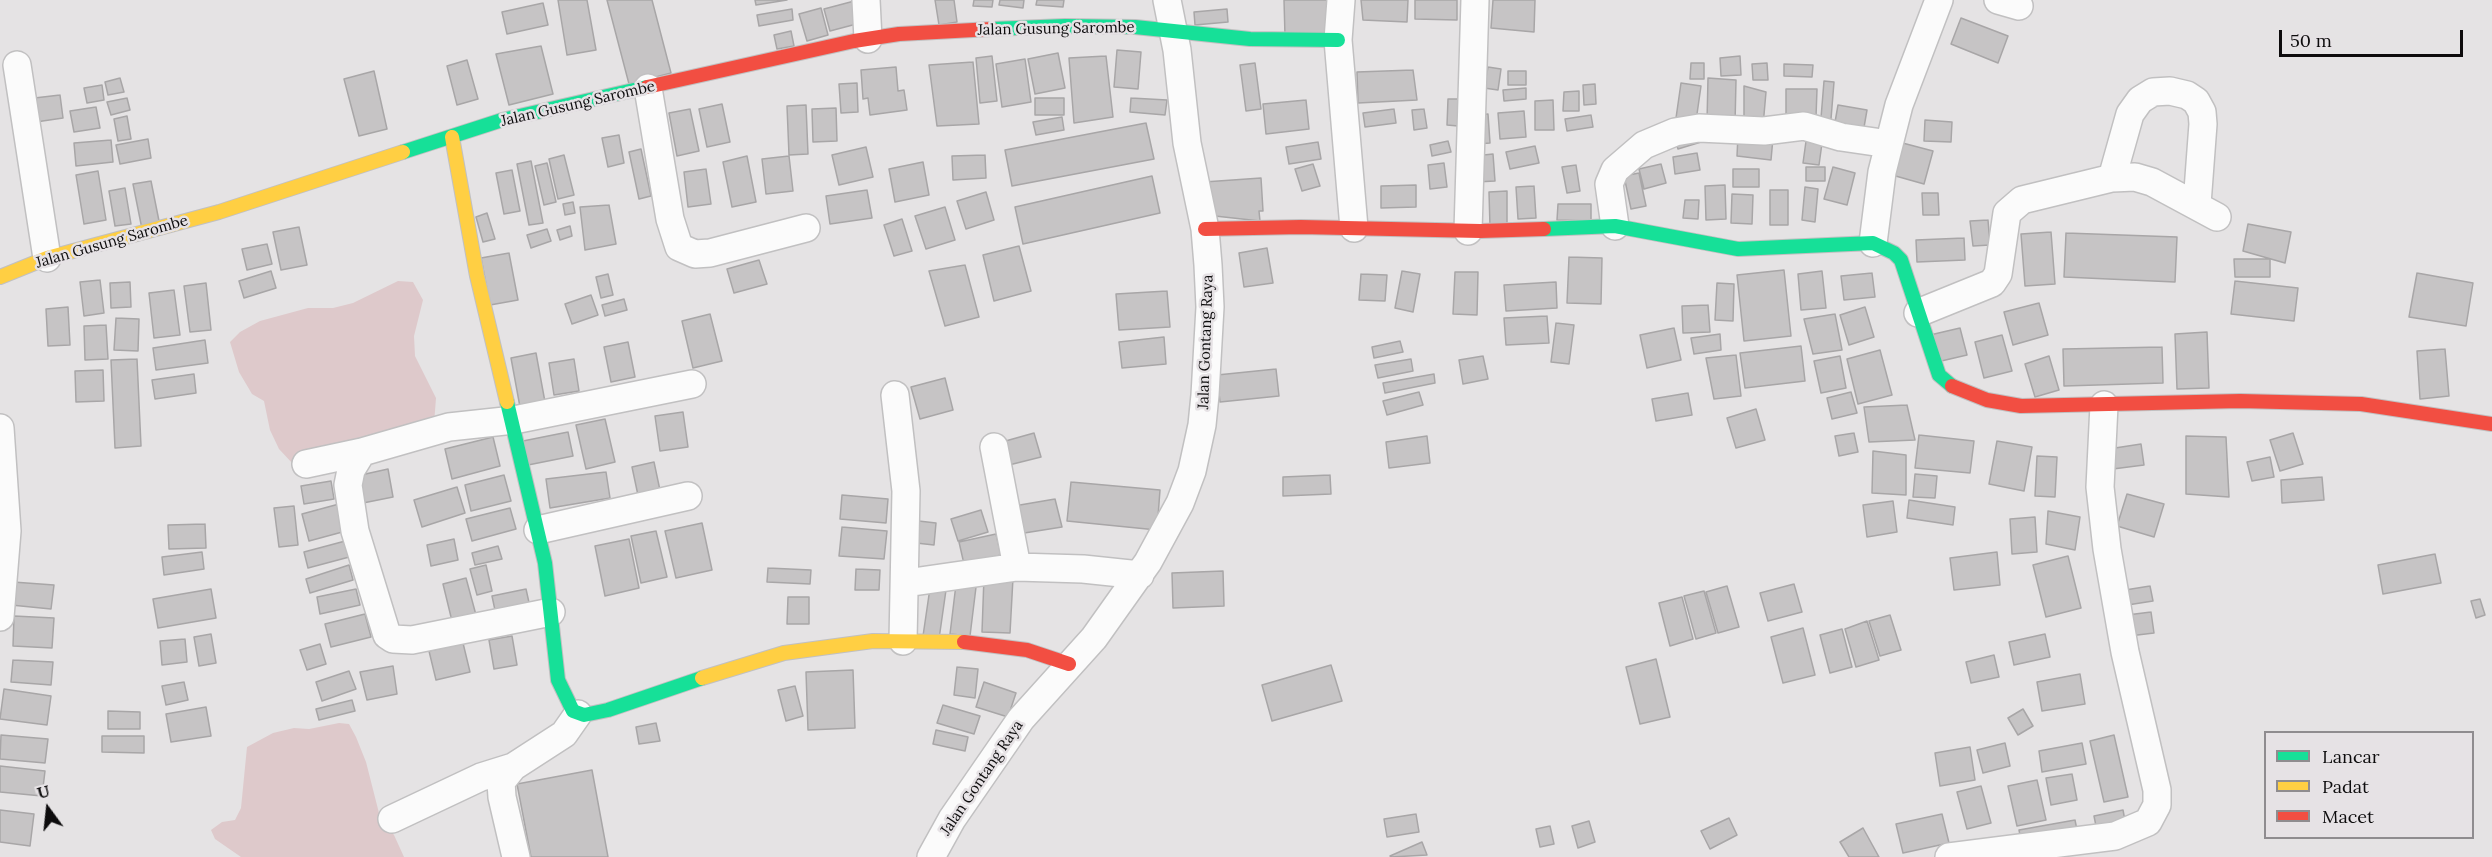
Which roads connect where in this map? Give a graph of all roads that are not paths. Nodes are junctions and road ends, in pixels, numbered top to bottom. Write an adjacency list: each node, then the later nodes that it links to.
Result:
1 (866, 0): 7 (street)
2 (1167, 0): 6 (street, Jalan Gontang Raya)
3 (1341, 0): 8 (street)
4 (1475, 0): 18 (street)
5 (1938, 0): 12 (street)
6 (1174, 30): 7 (street, Jalan Gusung Sarombe); 8 (street, Jalan Gusung Sarombe); 17 (street, Jalan Gontang Raya)
7 (868, 39): 10 (street, Jalan Gusung Sarombe)
8 (1338, 40): 16 (street)
9 (17, 65): 20 (street)
10 (648, 88): 11 (street, Jalan Gusung Sarombe); 15 (street)
11 (452, 137): 20 (street, Jalan Gusung Sarombe); 26 (street)
12 (1889, 144): 14 (street); 19 (street)
13 (2112, 178): 13 (street); 22 (street)
14 (1615, 226): 18 (street); 19 (street)
15 (806, 228)
16 (1354, 228): 17 (street); 18 (street)
17 (1205, 229): 35 (street, Jalan Gontang Raya)
18 (1468, 231)
19 (1873, 243): 22 (street)
20 (47, 258): 21 (street, Jalan Gusung Sarombe)
21 (0, 277)
22 (1918, 313): 25 (street)
23 (692, 384): 26 (street)
24 (895, 395): 36 (street)
25 (2104, 405): 27 (street); 46 (street)
26 (513, 420): 30 (street); 33 (street)
27 (2492, 424)
28 (0, 428): 38 (street)
29 (994, 447): 34 (street)
30 (362, 452): 31 (street); 37 (street)
31 (306, 464)
32 (688, 496): 33 (street)
33 (538, 530): 37 (street)
34 (1017, 567): 35 (street); 36 (street)
35 (1140, 575): 40 (street, Jalan Gontang Raya)
36 (906, 583): 39 (street)
37 (551, 612): 41 (street)
38 (0, 617)
39 (903, 641): 40 (street); 41 (street)
40 (1069, 664): 45 (street, Jalan Gontang Raya)
41 (578, 714): 42 (street)
42 (513, 767): 43 (street); 44 (street)
43 (392, 819)
44 (516, 857)
45 (931, 857)
46 (1949, 857)

